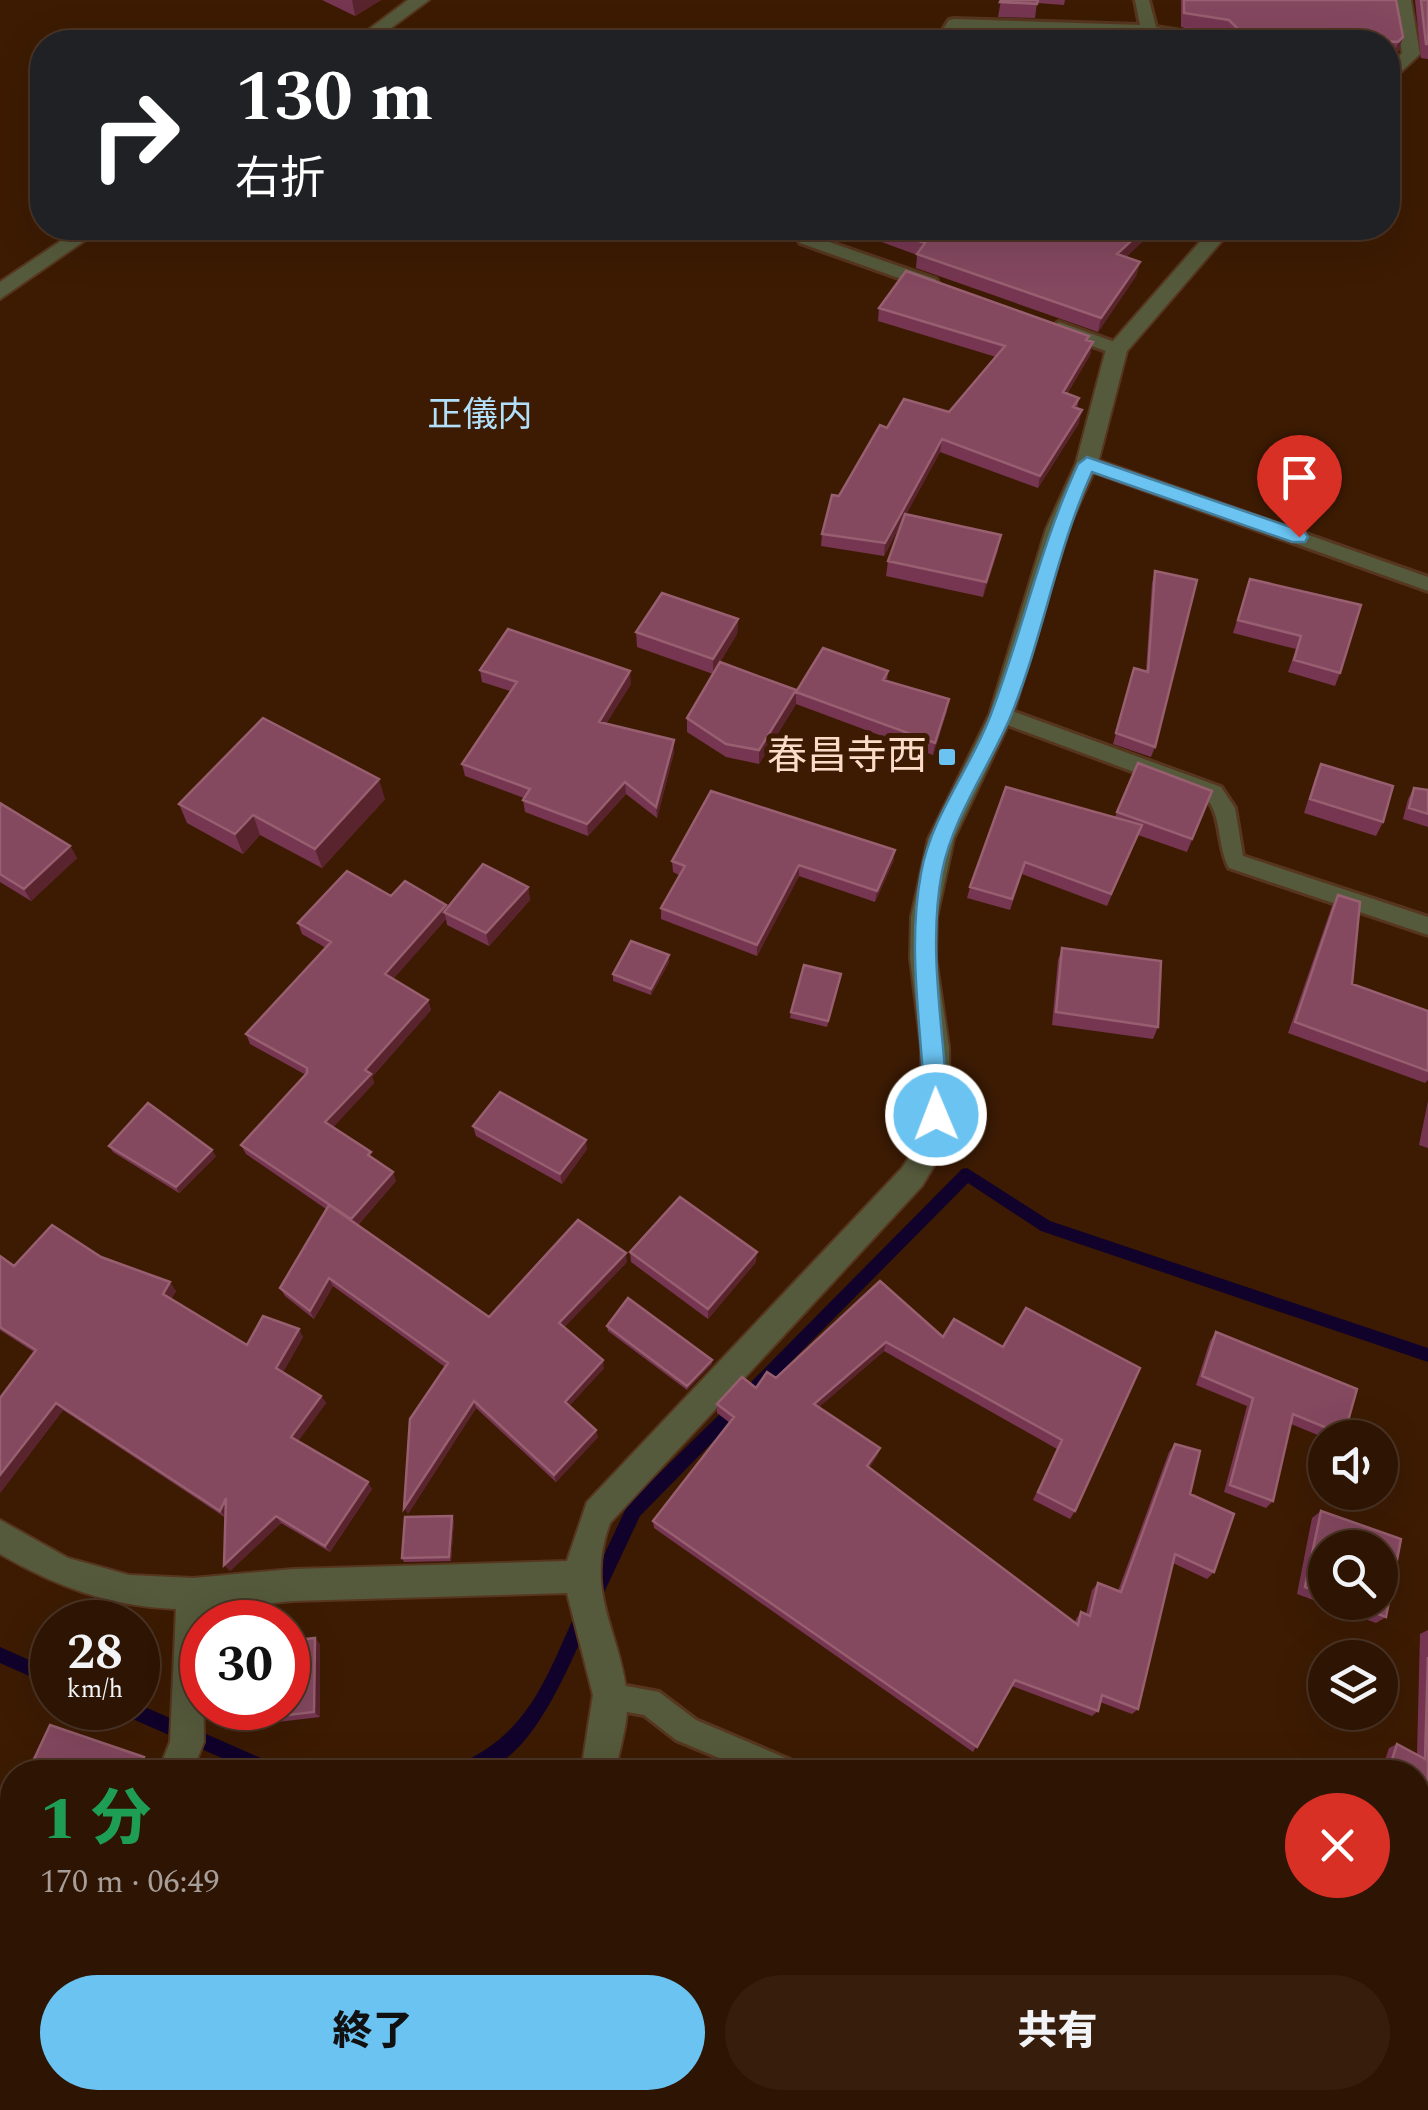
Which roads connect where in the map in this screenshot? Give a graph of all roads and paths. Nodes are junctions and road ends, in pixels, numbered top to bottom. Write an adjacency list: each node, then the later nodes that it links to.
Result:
1 (420, 0): 4 (street)
2 (1142, 0): 6 (lane)
3 (1402, 0): 7 (street)
4 (378, 30)
5 (950, 30): 6 (lane)
6 (1148, 30)
7 (1420, 44): 8 (street)
8 (1400, 64)
9 (76, 240): 13 (street)
10 (809, 240): 12 (lane)
11 (1212, 240): 15 (street)
12 (952, 291)
13 (0, 292)
14 (1044, 323): 15 (lane)
15 (1117, 349): 16 (street)
16 (1087, 464): 17 (lane); 18 (street)
17 (1428, 584)
18 (1001, 716): 19 (lane); 21 (street)
19 (1428, 926)
20 (0, 1536): 22 (street)
21 (578, 1577): 22 (street); 23 (street)
22 (193, 1594): 24 (street)
23 (610, 1696): 25 (street); 26 (lane)
24 (180, 1760)
25 (600, 1760)
26 (757, 1760)

